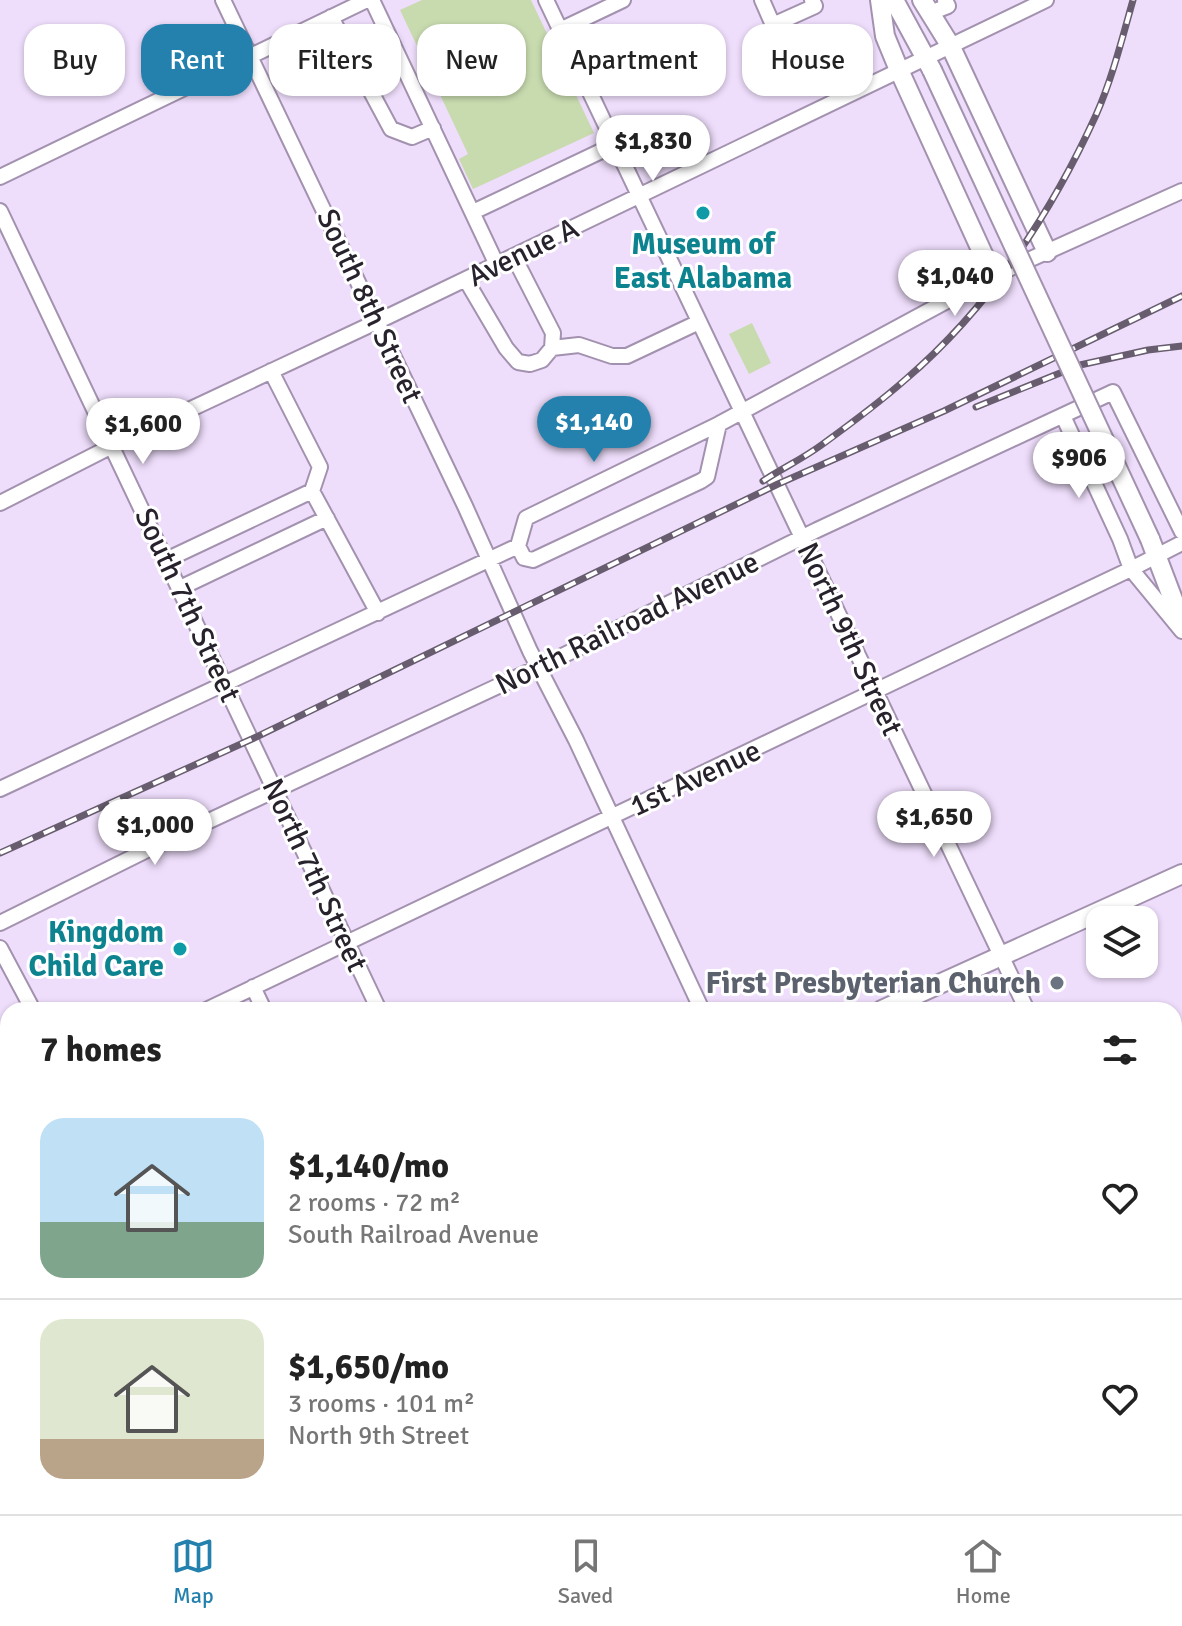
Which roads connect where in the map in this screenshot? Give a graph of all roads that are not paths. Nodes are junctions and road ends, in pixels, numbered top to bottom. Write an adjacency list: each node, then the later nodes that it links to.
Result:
1 (223, 0): 13 (street, South 8th Street)
2 (370, 0): 12 (street); 23 (street)
3 (546, 0): 14 (street, North 9th Street)
4 (623, 0): 15 (street)
5 (762, 0): 6 (street)
6 (812, 0)
7 (880, 0): 20 (main road)
8 (894, 0): 18 (main road)
9 (1046, 0): 16 (street, Avenue A)
10 (951, 2): 11 (street)
11 (926, 7): 16 (main road)
12 (331, 17): 17 (street); 23 (street)
13 (234, 24)
14 (557, 24)
15 (573, 24)
16 (950, 45): 18 (street, Avenue A); 30 (main road)
17 (253, 55)
18 (928, 64): 20 (street, Avenue A); 50 (main road, bridge)
19 (253, 65): 35 (street, South 8th Street)
20 (899, 70): 27 (street, Avenue A); 33 (main road)
21 (168, 96): 25 (street)
22 (591, 96): 24 (street, North 9th Street)
23 (433, 128): 29 (street)
24 (614, 145): 27 (street, North 9th Street); 29 (street)
25 (0, 177)
26 (1182, 191): 30 (street)
27 (638, 197): 31 (street, Avenue A); 36 (street, North 9th Street)
28 (0, 211): 42 (street, South 7th Street)
29 (473, 212): 32 (street)
30 (1047, 252): 33 (street)
31 (514, 257): 32 (street, Avenue A); 37 (street)
32 (497, 265): 34 (street, Avenue A)
33 (993, 276): 39 (street)
34 (466, 280): 35 (street, Avenue A); 37 (street)
35 (378, 322): 38 (street, Avenue A); 52 (street, South 8th Street)
36 (699, 322): 37 (street); 39 (street, North 9th Street)
37 (552, 348)
38 (271, 371): 42 (street, Avenue A); 43 (street)
39 (744, 412): 41 (street); 47 (street, North 9th Street)
40 (1063, 416): 46 (street, North Railroad Avenue); 47 (street, North Railroad Avenue); 53 (street)
41 (719, 424): 49 (street); 49 (street)
42 (112, 446): 44 (street, Avenue A); 51 (street, South 7th Street)
43 (312, 491): 45 (street); 51 (street)
44 (0, 503)
45 (327, 518): 54 (street); 55 (street)
46 (1182, 532)
47 (802, 537): 58 (street, North Railroad Avenue); 60 (street, North 9th Street)
48 (1182, 543): 50 (street, 1st Avenue)
49 (518, 546): 52 (street)
50 (1154, 548): 53 (street, 1st Avenue); 56 (main road)
51 (166, 560): 54 (street, South 7th Street)
52 (489, 561): 55 (street); 58 (street, South 8th Street)
53 (1131, 569): 57 (street); 60 (street, 1st Avenue)
54 (180, 588): 59 (street, South 7th Street)
55 (378, 613): 59 (street)
56 (1182, 623)
57 (1182, 631)
58 (538, 667): 63 (street, North Railroad Avenue); 64 (street, South 8th Street)
59 (225, 684): 61 (street, South 7th Street); 62 (street)
60 (875, 692): 64 (street, 1st Avenue); 69 (street, North 9th Street)
61 (252, 739): 63 (street, North 7th Street)
62 (0, 789)
63 (274, 790): 66 (street, North Railroad Avenue); 67 (street, North 7th Street)
64 (610, 818): 67 (street, 1st Avenue); 75 (street, South 8th Street)
65 (1182, 874): 69 (main road)
66 (0, 923)
67 (348, 943): 70 (street, 1st Avenue); 74 (street, North 7th Street)
68 (0, 948): 71 (street)
69 (1001, 955): 76 (main road); 77 (street, North 9th Street)
70 (253, 987): 72 (street, 1st Avenue); 73 (street)
71 (29, 1002)
72 (222, 1002)
73 (260, 1002)
74 (375, 1002)
75 (698, 1002)
76 (899, 1002)
77 (1023, 1002)

